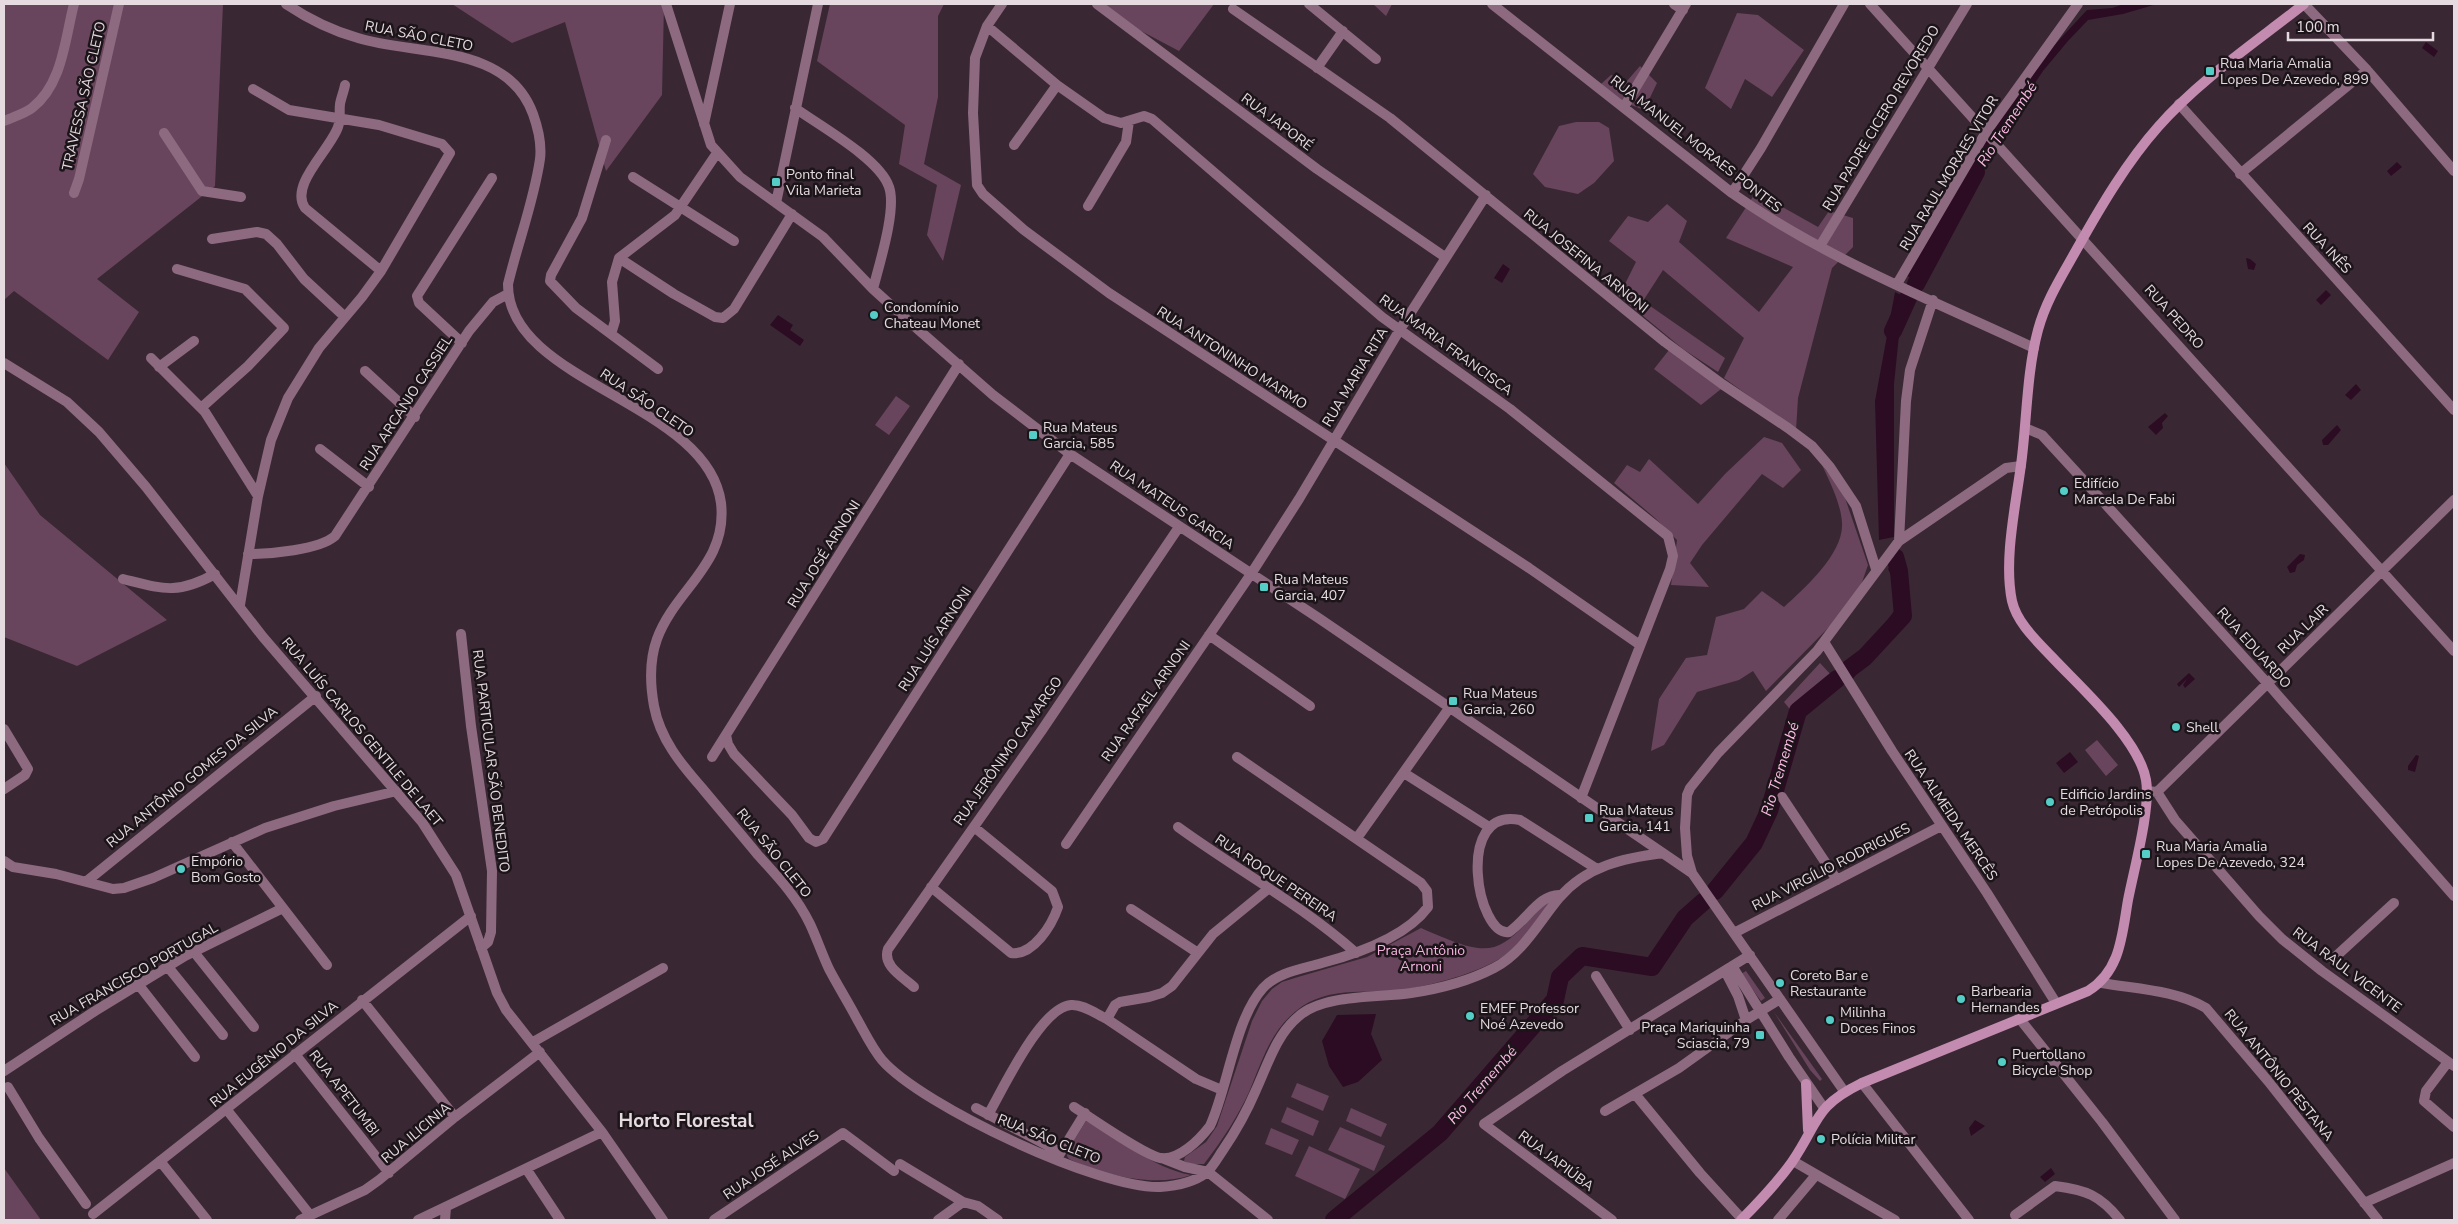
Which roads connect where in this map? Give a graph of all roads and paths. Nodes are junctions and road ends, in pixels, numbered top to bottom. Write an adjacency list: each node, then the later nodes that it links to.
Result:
1 (74, 4): 32 (street)
2 (119, 4): 44 (street, TRAVESSA SÃO CLETO)
3 (286, 4): 62 (street, RUA SÃO CLETO)
4 (666, 4): 34 (street, RUA MATEUS GARCIA)
5 (730, 4): 34 (street)
6 (818, 4): 29 (street)
7 (1002, 4): 19 (street, RUA ANTONINHO MARMO)
8 (1097, 4): 56 (street, RUA JAPORÉ)
9 (1310, 4): 20 (street)
10 (1493, 4): 30 (street, RUA MANUEL MORAES PONTES)
11 (1674, 4): 17 (street)
12 (1844, 4): 45 (street)
13 (1870, 4): 22 (street, RUA PEDRO)
14 (1967, 4): 22 (street, RUA PADRE CICERO REVOREDO)
15 (2078, 4): 36 (street, RUA RAUL MORAES VITOR)
16 (2304, 4): 24 (street); 28 (main road)
17 (1685, 7): 30 (street)
18 (1233, 9): 23 (street, RUA JOSEFINA ARNONI)
19 (987, 26): 26 (street, RUA MARIA FRANCISCA); 80 (street, RUA ANTONINHO MARMO)
20 (1343, 31): 21 (street); 23 (street)
21 (1376, 59)
22 (1928, 66): 36 (street, RUA PEDRO); 55 (street, RUA PADRE CICERO REVOREDO)
23 (1317, 68): 46 (street, RUA JOSEFINA ARNONI)
24 (2367, 70): 40 (street); 41 (street)
25 (346, 85): 31 (street)
26 (1057, 85): 33 (street, RUA MARIA FRANCISCA); 38 (street)
27 (253, 89): 31 (street)
28 (2179, 104): 41 (street, RUA INÊS); 52 (main road)
29 (795, 108): 48 (street); 61 (street)
30 (1624, 108): 45 (street, RUA MANUEL MORAES PONTES)
31 (340, 118): 59 (street); 59 (street)
32 (4, 121)
33 (1129, 121): 49 (street); 65 (street, RUA MARIA FRANCISCA)
34 (704, 125): 39 (street, RUA MATEUS GARCIA)
35 (164, 133): 47 (street)
36 (1988, 134): 52 (street, RUA PEDRO); 60 (street, RUA RAUL MORAES VITOR)
37 (606, 140): 66 (street)
38 (1014, 145)
39 (716, 153): 48 (street, RUA MATEUS GARCIA); 50 (street)
40 (2454, 171)
41 (2240, 174): 77 (street, RUA INÊS)
42 (633, 177): 50 (street)
43 (492, 178): 68 (street)
44 (74, 193)
45 (1732, 193): 55 (street, RUA MANUEL MORAES PONTES)
46 (1486, 195): 56 (street, RUA MARIA RITA); 90 (street, RUA JOSEFINA ARNONI)
47 (241, 197)
48 (776, 203): 51 (street, RUA MATEUS GARCIA)
49 (1088, 206)
50 (682, 208): 54 (street); 57 (street)
51 (792, 214): 57 (street); 61 (street, RUA MATEUS GARCIA)
52 (2083, 238): 69 (main road); 91 (street, RUA PEDRO)
53 (212, 239): 64 (street)
54 (734, 241)
55 (1820, 246): 60 (street, RUA MANUEL MORAES PONTES)
56 (1445, 257): 65 (street, RUA MARIA RITA)
57 (619, 258): 66 (street)
58 (178, 269): 76 (street)
59 (380, 271): 64 (street)
60 (1897, 284): 63 (street, RUA MANUEL MORAES PONTES)
61 (873, 289): 72 (street, RUA MATEUS GARCIA)
62 (508, 294): 68 (street, RUA ARCANJO CASSIEL); 184 (street, RUA SÃO CLETO)
63 (1933, 300): 69 (street, RUA MANUEL MORAES PONTES); 88 (street)
64 (345, 317): 85 (street)
65 (1399, 331): 80 (street, RUA MARIA RITA); 99 (street, RUA MARIA FRANCISCA)
66 (611, 334): 74 (street)
67 (194, 341): 73 (street)
68 (462, 343): 78 (street, RUA ARCANJO CASSIEL)
69 (2034, 348): 79 (main road)
70 (152, 358): 73 (street)
71 (4, 363): 92 (street, RUA LUÍS CARLOS GENTILE DE LAET)
72 (958, 364): 82 (street, RUA MATEUS GARCIA); 106 (street, RUA JOSÉ ARNONI)
73 (160, 367): 76 (street)
74 (658, 369)
75 (366, 371): 78 (street)
76 (201, 408): 85 (street)
77 (2454, 410)
78 (415, 417): 84 (street, RUA ARCANJO CASSIEL)
79 (2025, 428): 83 (main road); 101 (street, RUA EDUARDO)
80 (1333, 440): 93 (street, RUA MARIA RITA); 99 (street, RUA ANTONINHO MARMO)
81 (320, 449): 84 (street)
82 (1070, 454): 87 (street, RUA MATEUS GARCIA); 106 (street, RUA LUÍS ARNONI)
83 (2021, 466): 88 (street); 112 (main road)
84 (368, 487): 89 (street, RUA ARCANJO CASSIEL)
85 (258, 496): 89 (street)
86 (2454, 500): 91 (street, RUA LAIR)
87 (1179, 527): 93 (street, RUA MATEUS GARCIA); 115 (street, RUA JERÔNIMO CAMARGO)
88 (1899, 541): 90 (street)
89 (248, 554): 95 (street)
90 (1876, 569): 98 (street)
91 (2383, 571): 100 (street, RUA PEDRO); 101 (street, RUA LAIR)
92 (215, 574): 94 (street); 95 (street, RUA LUÍS CARLOS GENTILE DE LAET)
93 (1251, 574): 97 (street, RUA RAFAEL ARNONI); 104 (street, RUA MATEUS GARCIA)
94 (123, 579)
95 (240, 606): 102 (street, RUA LUÍS CARLOS GENTILE DE LAET)
96 (460, 634): 137 (street, RUA PARTICULAR SÃO BENEDITO)
97 (1209, 635): 103 (street); 121 (street, RUA RAFAEL ARNONI)
98 (1824, 642): 116 (street, RUA ALMEIDA MERCÊS); 125 (street)
99 (1640, 645): 114 (street, RUA MARIA FRANCISCA)
100 (2454, 651)
101 (2268, 684): 112 (street, RUA LAIR); 131 (street, RUA EDUARDO)
102 (316, 696): 111 (street, RUA LUÍS CARLOS GENTILE DE LAET); 127 (street, RUA ANTÔNIO GOMES DA SILVA)
103 (1310, 706)
104 (1450, 707): 109 (street); 114 (street, RUA MATEUS GARCIA)
105 (4, 729): 110 (street)
106 (726, 735): 107 (street, RUA JOSÉ ARNONI)
107 (712, 757)
108 (1237, 757): 119 (street)
109 (1404, 772): 118 (street); 119 (street)
110 (4, 789)
111 (397, 791): 120 (street); 135 (street, RUA LUÍS CARLOS GENTILE DE LAET)
112 (2152, 791): 146 (street, RUA RAUL VICENTE); 148 (main road)
113 (1782, 797): 126 (street)
114 (1581, 798): 122 (street, RUA MATEUS GARCIA)
115 (974, 826): 128 (street, RUA JERÔNIMO CAMARGO); 128 (street)
116 (1941, 826): 126 (street, RUA VIRGÍLIO RODRIGUES); 153 (street, RUA ALMEIDA MERCÊS)
117 (1178, 827): 129 (street, RUA ROQUE PEREIRA)
118 (1489, 827): 124 (street); 130 (street)
119 (1357, 838): 140 (street)
120 (232, 842): 127 (street); 133 (street)
121 (1066, 844)
122 (1663, 853): 124 (street); 125 (street, RUA MATEUS GARCIA)
123 (4, 861): 127 (street)
124 (1598, 869): 130 (street)
125 (1692, 873): 136 (street, RUA MATEUS GARCIA)
126 (1837, 880): 136 (street, RUA VIRGÍLIO RODRIGUES)
127 (87, 881)
128 (931, 887): 150 (street, RUA JERÔNIMO CAMARGO)
129 (1268, 889): 139 (street); 140 (street, RUA ROQUE PEREIRA)
130 (1561, 894): 190 (street)
131 (2454, 896)
132 (2394, 903): 146 (street)
133 (283, 908): 138 (street, RUA FRANCISCO PORTUGAL); 142 (street)
134 (1131, 909): 139 (street)
135 (471, 916): 137 (street, RUA LUÍS CARLOS GENTILE DE LAET); 152 (street, RUA EUGÊNIO DA SILVA)
136 (1734, 933): 141 (street, RUA MATEUS GARCIA)
137 (481, 948): 161 (street, RUA LUÍS CARLOS GENTILE DE LAET)
138 (194, 952): 143 (street, RUA FRANCISCO PORTUGAL); 158 (street)
139 (1198, 953): 156 (street)
140 (1356, 953): 170 (street)
141 (1750, 955): 145 (street); 151 (street, RUA MATEUS GARCIA)
142 (327, 965)
143 (168, 967): 149 (street, RUA FRANCISCO PORTUGAL); 160 (street)
144 (663, 968): 161 (street)
145 (1729, 969): 154 (street); 157 (street); 159 (street)
146 (2322, 971): 165 (street, RUA RAUL VICENTE)
147 (1596, 976): 159 (street)
148 (2102, 983): 153 (main road); 194 (street, RUA ANTÔNIO PESTANA)
149 (138, 984): 164 (street); 166 (street, RUA FRANCISCO PORTUGAL)
150 (914, 987)
151 (1780, 999): 154 (street); 171 (street, RUA MATEUS GARCIA)
152 (362, 1000): 163 (street, RUA EUGÊNIO DA SILVA); 180 (street)
153 (2056, 1004): 155 (main road)
154 (1761, 1012): 157 (street); 168 (street)
155 (2019, 1018): 167 (main road); 215 (street)
156 (1107, 1019): 170 (street); 179 (street)
157 (1746, 1020): 172 (street)
158 (254, 1028)
159 (1630, 1030): 209 (street, RUA JAPIÚBA)
160 (223, 1035)
161 (533, 1042): 162 (street, RUA LUÍS CARLOS GENTILE DE LAET)
162 (540, 1052): 180 (street, RUA ILICINIA); 182 (street, RUA LUÍS CARLOS GENTILE DE LAET)
163 (295, 1054): 176 (street, RUA EUGÊNIO DA SILVA); 191 (street, RUA APETUMBI)
164 (195, 1057)
165 (2451, 1064): 181 (street)
166 (4, 1071)
167 (1862, 1082): 171 (main road); 213 (street)
168 (1806, 1084): 175 (street); 183 (main road)
169 (8, 1088): 196 (street)
170 (1222, 1090): 185 (street)
171 (1844, 1091): 175 (main road)
172 (1635, 1094): 177 (street); 210 (street)
173 (1074, 1107): 178 (street)
174 (976, 1108): 179 (street, RUA SÃO CLETO)
175 (1824, 1108): 183 (main road)
176 (227, 1110): 186 (street, RUA EUGÊNIO DA SILVA); 198 (street)
177 (1605, 1111)
178 (1085, 1113): 184 (street); 185 (street)
179 (988, 1115): 184 (street, RUA SÃO CLETO)
180 (455, 1118): 191 (street, RUA ILICINIA)
181 (2454, 1127)
182 (602, 1132): 189 (street); 204 (street, RUA LUÍS CARLOS GENTILE DE LAET)
183 (1808, 1134): 187 (main road)
184 (1059, 1156): 190 (street, RUA SÃO CLETO)
185 (1161, 1158): 190 (street)
186 (160, 1161): 196 (street, RUA EUGÊNIO DA SILVA); 199 (street)
187 (1793, 1161): 192 (street); 210 (main road)
188 (2454, 1163): 194 (street)
189 (527, 1170): 195 (street); 203 (street)
190 (1208, 1172): 208 (street)
191 (388, 1173): 198 (street, RUA ILICINIA)
192 (1816, 1175): 211 (street); 212 (street)
193 (963, 1202): 205 (street, RUA JOSÉ ALVES); 206 (street); 207 (street)
194 (2364, 1203): 216 (street, RUA ANTÔNIO PESTANA)
195 (446, 1207): 201 (street); 202 (street)
196 (92, 1212)
197 (2015, 1214): 214 (street)
198 (310, 1215): 200 (street, RUA ILICINIA)
199 (208, 1220)
200 (300, 1220)
201 (418, 1220)
202 (445, 1220)
203 (560, 1220)
204 (664, 1220)
205 (714, 1220)
206 (938, 1220)
207 (998, 1220)
208 (1268, 1220)
209 (1612, 1220)
210 (1741, 1220)
211 (1778, 1220)
212 (1895, 1220)
213 (1969, 1220)
214 (2120, 1220)
215 (2175, 1220)
216 (2376, 1220)

